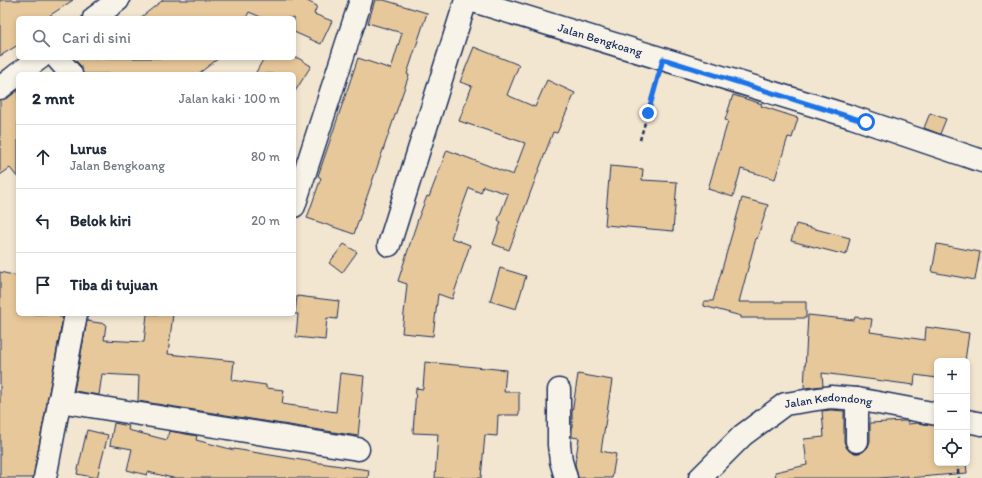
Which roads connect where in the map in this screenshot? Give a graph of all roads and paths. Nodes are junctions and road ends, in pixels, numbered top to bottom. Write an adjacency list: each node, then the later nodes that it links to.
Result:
1 (118, 0): 5 (street)
2 (362, 0): 15 (street)
3 (466, 0): 16 (street)
4 (470, 0): 6 (street, Jalan Bengkoang)
5 (97, 16)
6 (663, 59): 13 (path); 14 (street, Jalan Bengkoang)
7 (37, 60): 9 (street)
8 (59, 60): 10 (street)
9 (21, 72)
10 (69, 72)
11 (16, 76): 12 (street)
12 (0, 88)
13 (640, 140)
14 (982, 161)
15 (296, 200)
16 (389, 245)
17 (76, 316): 20 (street)
18 (559, 390): 28 (street)
19 (858, 399): 21 (street, Jalan Kedondong); 24 (street); 29 (street, Jalan Kedondong)
20 (59, 401): 25 (street); 27 (street)
21 (934, 413)
22 (970, 422): 23 (street)
23 (982, 424)
24 (857, 441)
25 (358, 449)
26 (957, 466): 30 (path)
27 (45, 478)
28 (566, 478)
29 (700, 478)
30 (959, 478)

